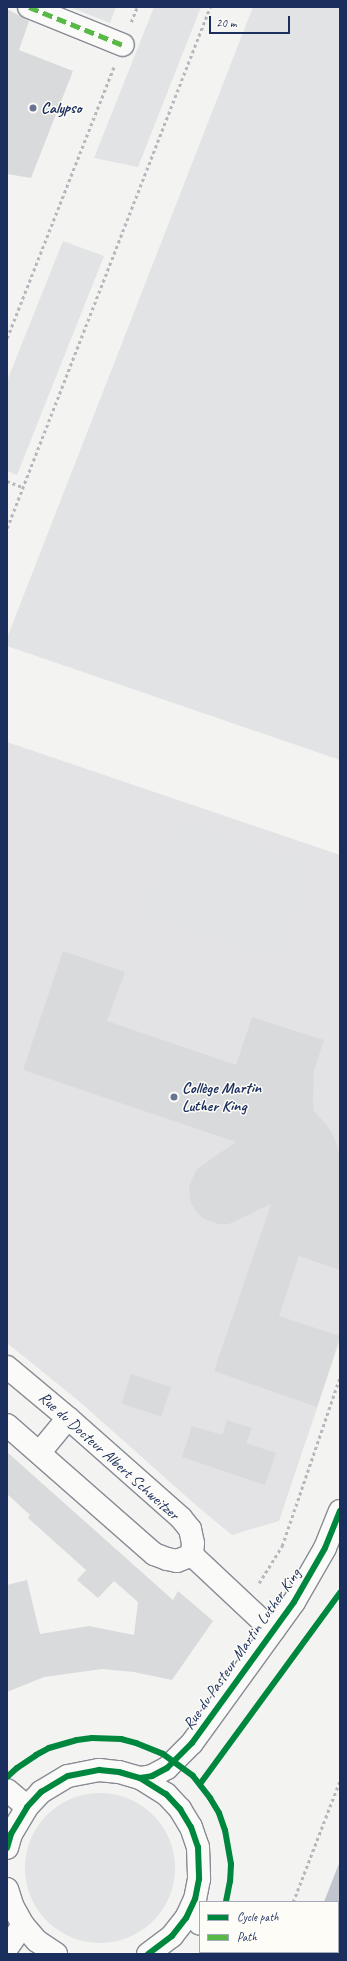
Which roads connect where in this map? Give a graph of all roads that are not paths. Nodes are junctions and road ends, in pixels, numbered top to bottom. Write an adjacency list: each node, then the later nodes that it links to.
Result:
1 (29, 7): 2 (street)
2 (123, 45)
3 (7, 1367): 4 (street, Rue du Docteur Albert Schweitzer)
4 (68, 1418): 6 (street); 8 (street, Rue du Docteur Albert Schweitzer)
5 (7, 1425): 6 (street)
6 (40, 1452): 8 (street)
7 (340, 1511): 9 (street, Rue du Pasteur Martin Luther King)
8 (192, 1555): 9 (street)
9 (273, 1631): 10 (street, Rue du Pasteur Martin Luther King)
10 (140, 1778): 12 (street); 15 (street)
11 (7, 1790): 12 (street)
12 (26, 1806): 13 (street)
13 (7, 1848)
14 (7, 1889): 16 (street)
15 (195, 1916): 19 (street)
16 (23, 1925): 17 (street); 18 (street)
17 (7, 1948)
18 (56, 1954)
19 (148, 1954)

